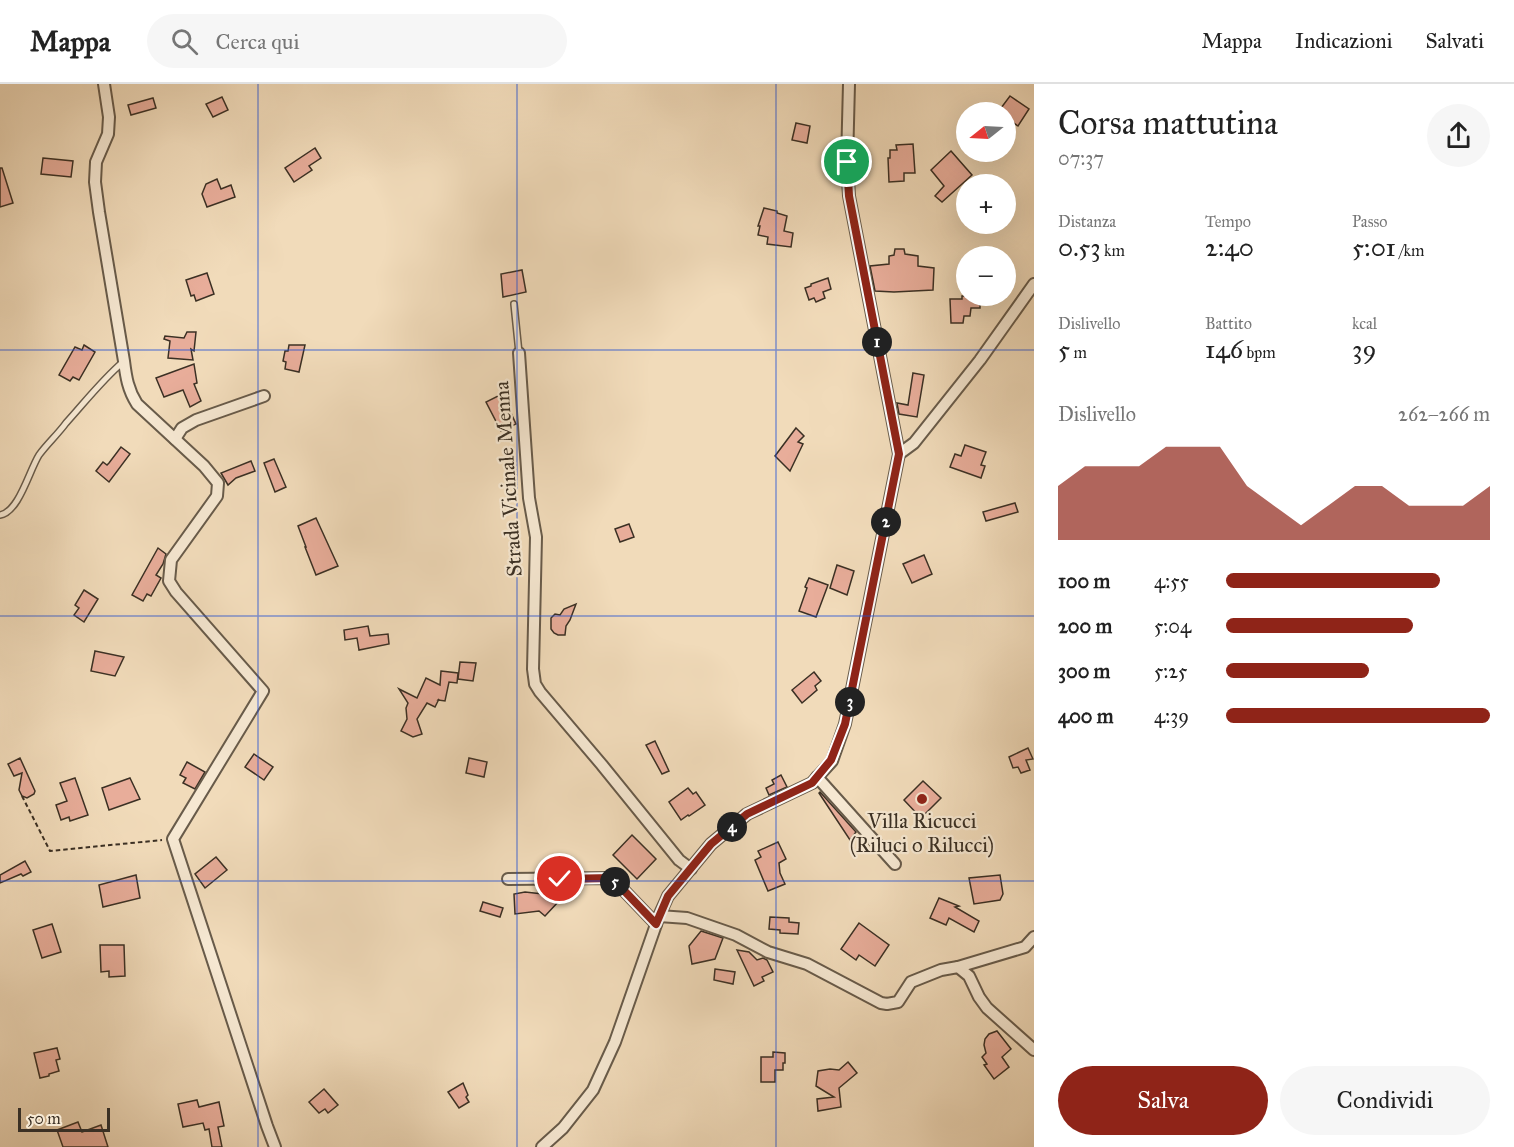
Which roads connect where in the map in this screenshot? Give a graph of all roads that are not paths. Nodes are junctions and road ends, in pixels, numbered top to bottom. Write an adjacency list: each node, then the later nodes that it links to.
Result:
1 (104, 84): 6 (street)
2 (849, 84): 9 (street)
3 (1034, 284): 9 (street)
4 (514, 304): 5 (lane)
5 (519, 353): 13 (street, Strada Vicinale Menna)
6 (124, 361): 8 (street); 10 (lane)
7 (264, 396): 8 (street)
8 (175, 439): 19 (street)
9 (899, 454): 11 (street)
10 (0, 514)
11 (817, 777): 12 (street); 13 (street)
12 (895, 864)
13 (691, 870): 15 (street)
14 (508, 879): 15 (street)
15 (657, 920): 17 (street); 20 (street)
16 (1034, 937): 17 (street)
17 (958, 967): 18 (street)
18 (1034, 1050)
19 (275, 1147)
20 (542, 1147)

